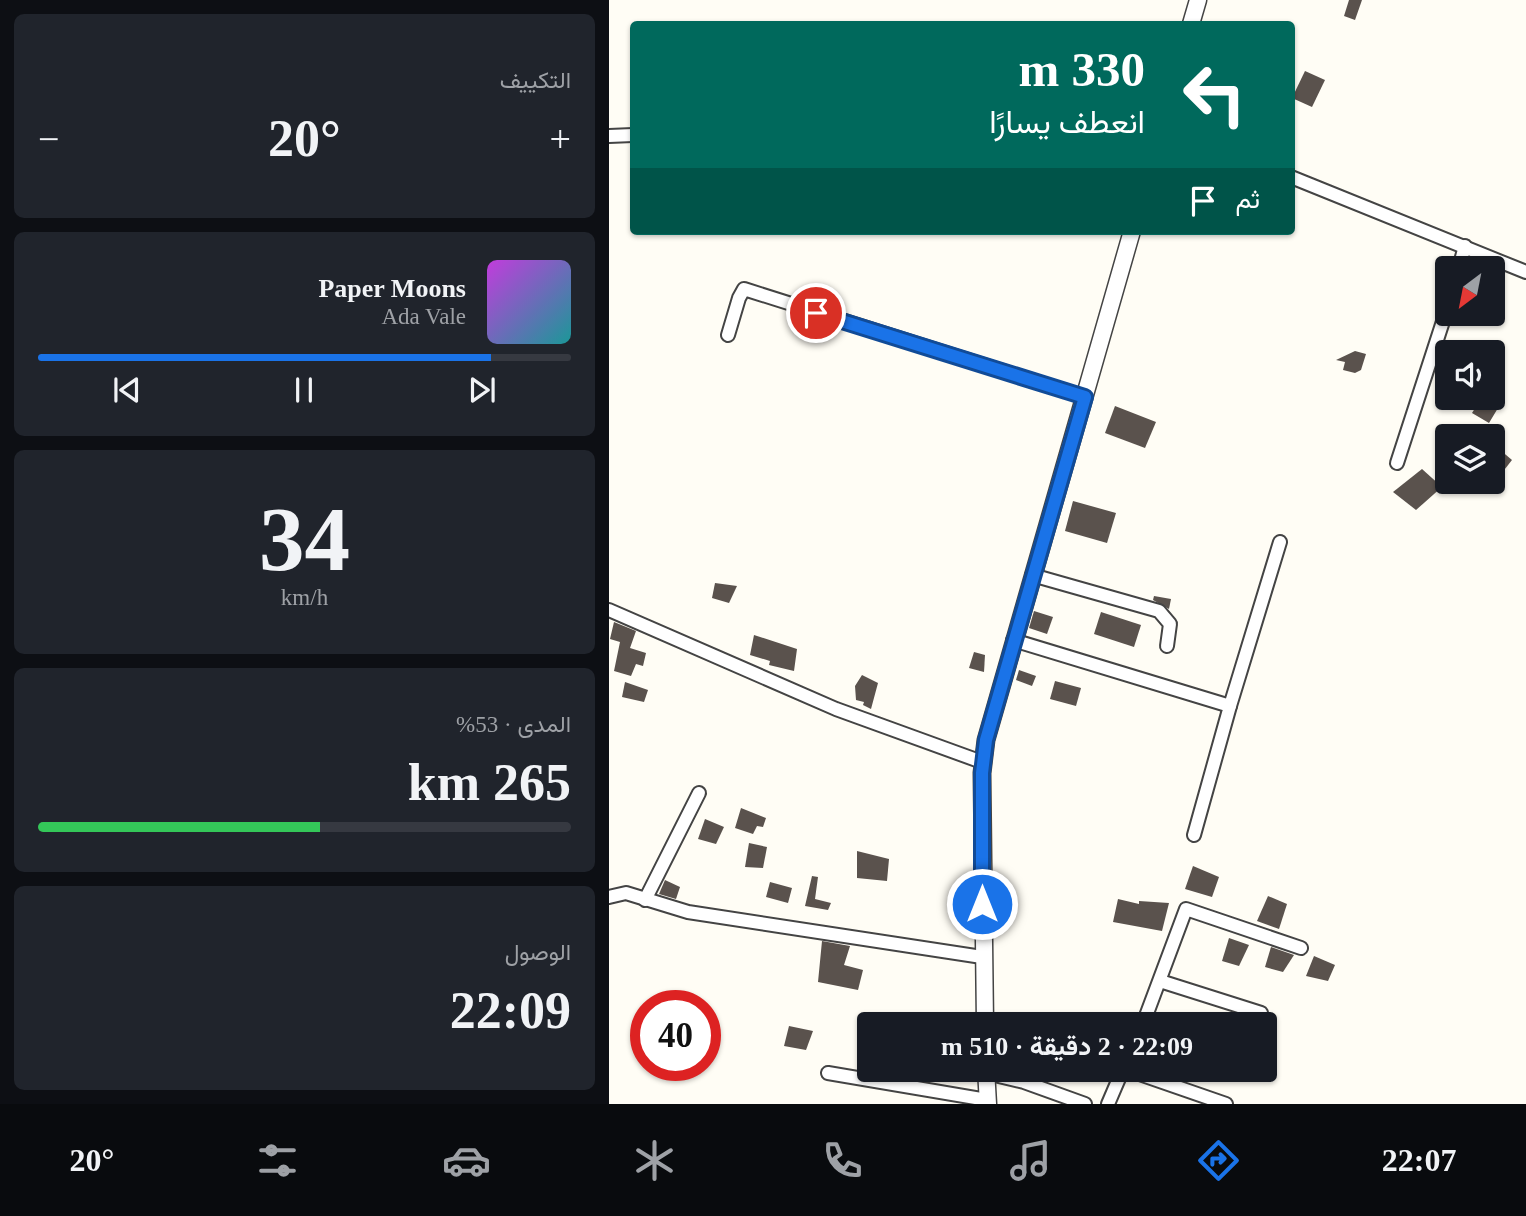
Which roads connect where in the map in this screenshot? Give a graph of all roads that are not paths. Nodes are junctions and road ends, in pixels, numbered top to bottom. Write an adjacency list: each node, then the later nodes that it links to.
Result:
1 (1198, 0): 2 (street)
2 (1192, 21)
3 (630, 135): 4 (street)
4 (609, 136)
5 (1295, 179): 7 (street)
6 (1131, 235): 12 (street)
7 (1465, 246): 8 (street); 9 (street)
8 (1462, 256)
9 (1526, 272)
10 (1441, 326): 13 (street)
11 (728, 335): 12 (street)
12 (1085, 397): 15 (street)
13 (1397, 463)
14 (1280, 542): 19 (street)
15 (1032, 575): 17 (street); 18 (street)
16 (609, 610): 20 (street)
17 (1013, 640): 19 (street); 20 (street)
18 (1167, 646)
19 (1230, 706): 22 (street)
20 (982, 762): 26 (street)
21 (699, 793): 24 (street)
22 (1194, 835)
23 (609, 897): 24 (street)
24 (645, 900): 26 (street)
25 (1301, 948): 27 (street)
26 (982, 957): 28 (street)
27 (1160, 981): 29 (street); 30 (street)
28 (984, 1012)
29 (1148, 1012)
30 (1258, 1012)
31 (828, 1073): 36 (street)
32 (987, 1082): 36 (street)
33 (1024, 1082): 37 (street)
34 (1118, 1082): 38 (street)
35 (1162, 1082): 39 (street)
36 (988, 1102)
37 (1085, 1104)
38 (1108, 1104)
39 (1226, 1104)

